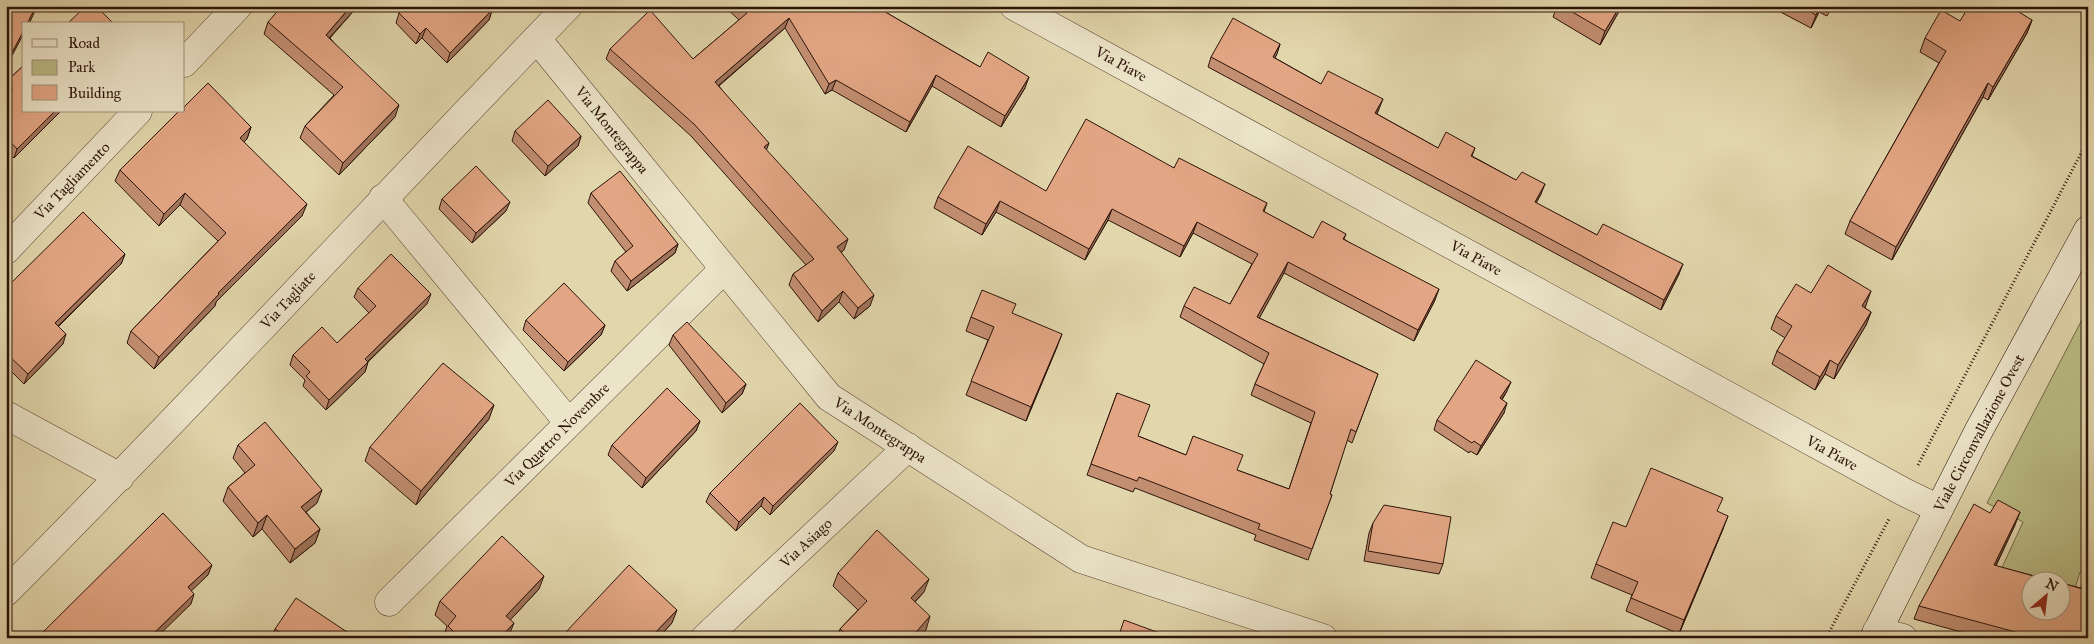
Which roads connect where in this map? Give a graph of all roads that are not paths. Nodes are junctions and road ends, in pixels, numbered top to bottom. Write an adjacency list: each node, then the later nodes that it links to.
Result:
1 (238, 6): 5 (street)
2 (568, 6): 4 (street, Via Tagliate)
3 (1014, 6): 15 (street, Via Piave)
4 (537, 39): 7 (street, Via Tagliate); 10 (street, Via Montegrappa)
5 (185, 62)
6 (137, 112): 9 (street, Via Tagliamento)
7 (383, 198): 12 (street); 14 (street, Via Tagliate)
8 (2088, 230): 15 (street, Viale Circonvallazione Ovest)
9 (6, 250)
10 (724, 269): 12 (street, Via Quattro Novembre); 13 (street, Via Montegrappa)
11 (6, 415): 14 (street)
12 (569, 423): 17 (street, Via Quattro Novembre)
13 (908, 448): 19 (street, Via Asiago); 20 (street, Via Montegrappa)
14 (120, 477): 16 (street, Via Tagliate)
15 (1939, 509): 18 (street, Viale Circonvallazione Ovest)
16 (6, 592)
17 (389, 602)
18 (1885, 636)
19 (705, 638)
20 (1323, 638)

